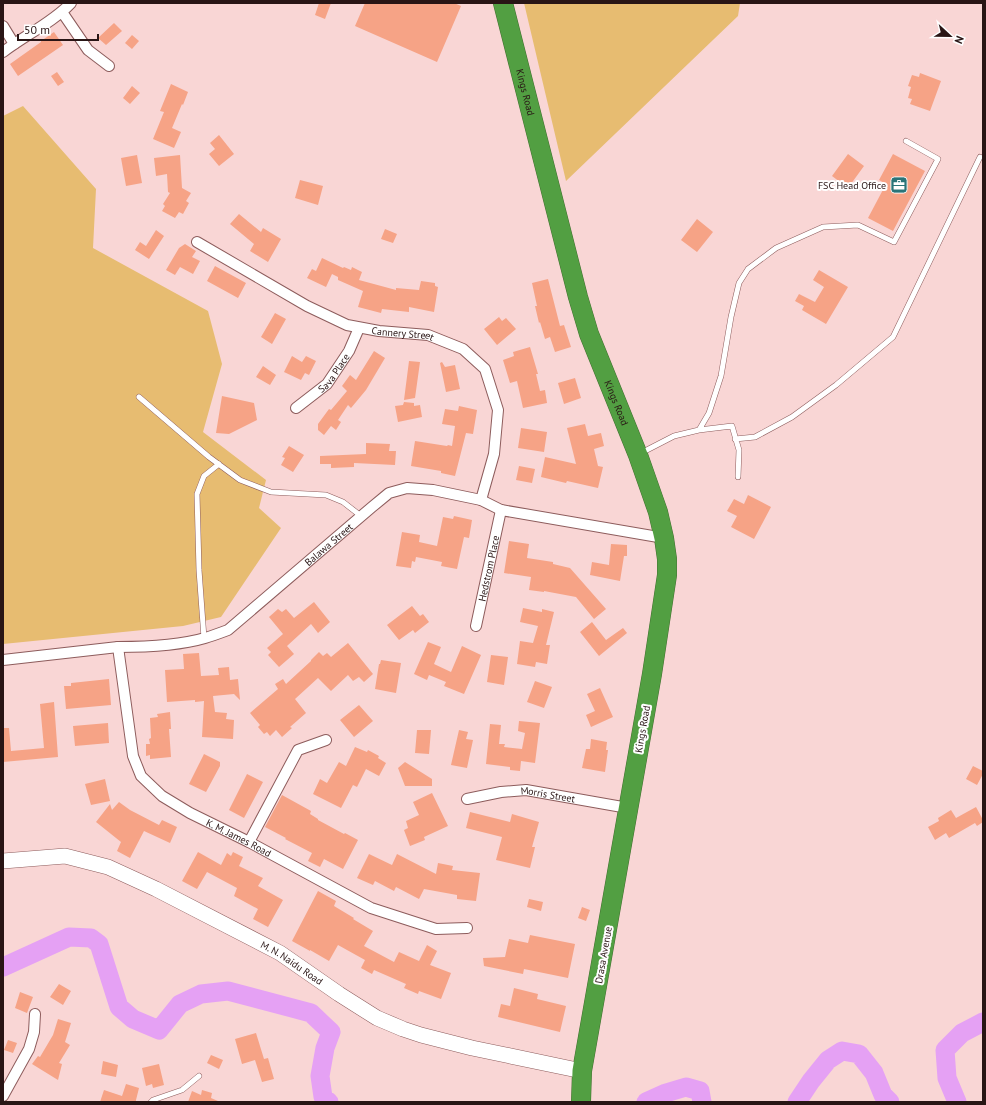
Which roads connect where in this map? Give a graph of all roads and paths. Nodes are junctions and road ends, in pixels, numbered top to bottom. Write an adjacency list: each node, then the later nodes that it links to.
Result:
1 (71, 3): 3 (street)
2 (503, 3): 16 (highway, Kings Road)
3 (62, 12): 5 (street); 7 (street)
4 (3, 26): 5 (street)
5 (14, 44): 6 (street)
6 (3, 52)
7 (109, 66)
8 (906, 141): 14 (lane)
9 (980, 157): 15 (lane)
10 (197, 242): 11 (street, Cannery Street)
11 (359, 328): 13 (street, Sava Place); 19 (street, Cannery Street)
12 (139, 397): 17 (lane)
13 (296, 408)
14 (699, 430): 15 (lane); 16 (lane)
15 (735, 439): 18 (lane)
16 (638, 455): 22 (highway, Kings Road)
17 (219, 464): 21 (lane); 24 (lane)
18 (738, 477)
19 (482, 500): 20 (street, Balawa Street); 21 (street, Balawa Street)
20 (501, 510): 22 (street, Balawa Street); 23 (street, Hedstrom Place)
21 (361, 516): 24 (street, Balawa Street)
22 (664, 538): 29 (highway, Kings Road)
23 (476, 626)
24 (204, 638): 25 (street, Balawa Street)
25 (118, 647): 26 (street, Balawa Street); 30 (street, K. M. James Road)
26 (3, 660)
27 (326, 740): 30 (street)
28 (467, 799): 29 (street, Morris Street)
29 (628, 808): 34 (highway, Drasa Avenue)
30 (249, 842): 32 (street, K. M. James Road)
31 (3, 861): 34 (main road, M. N. Naidu Road)
32 (467, 928)
33 (35, 1014): 36 (street)
34 (582, 1071): 38 (highway, Drasa Avenue)
35 (199, 1076): 37 (lane)
36 (3, 1096)
37 (151, 1102)
38 (581, 1102)

